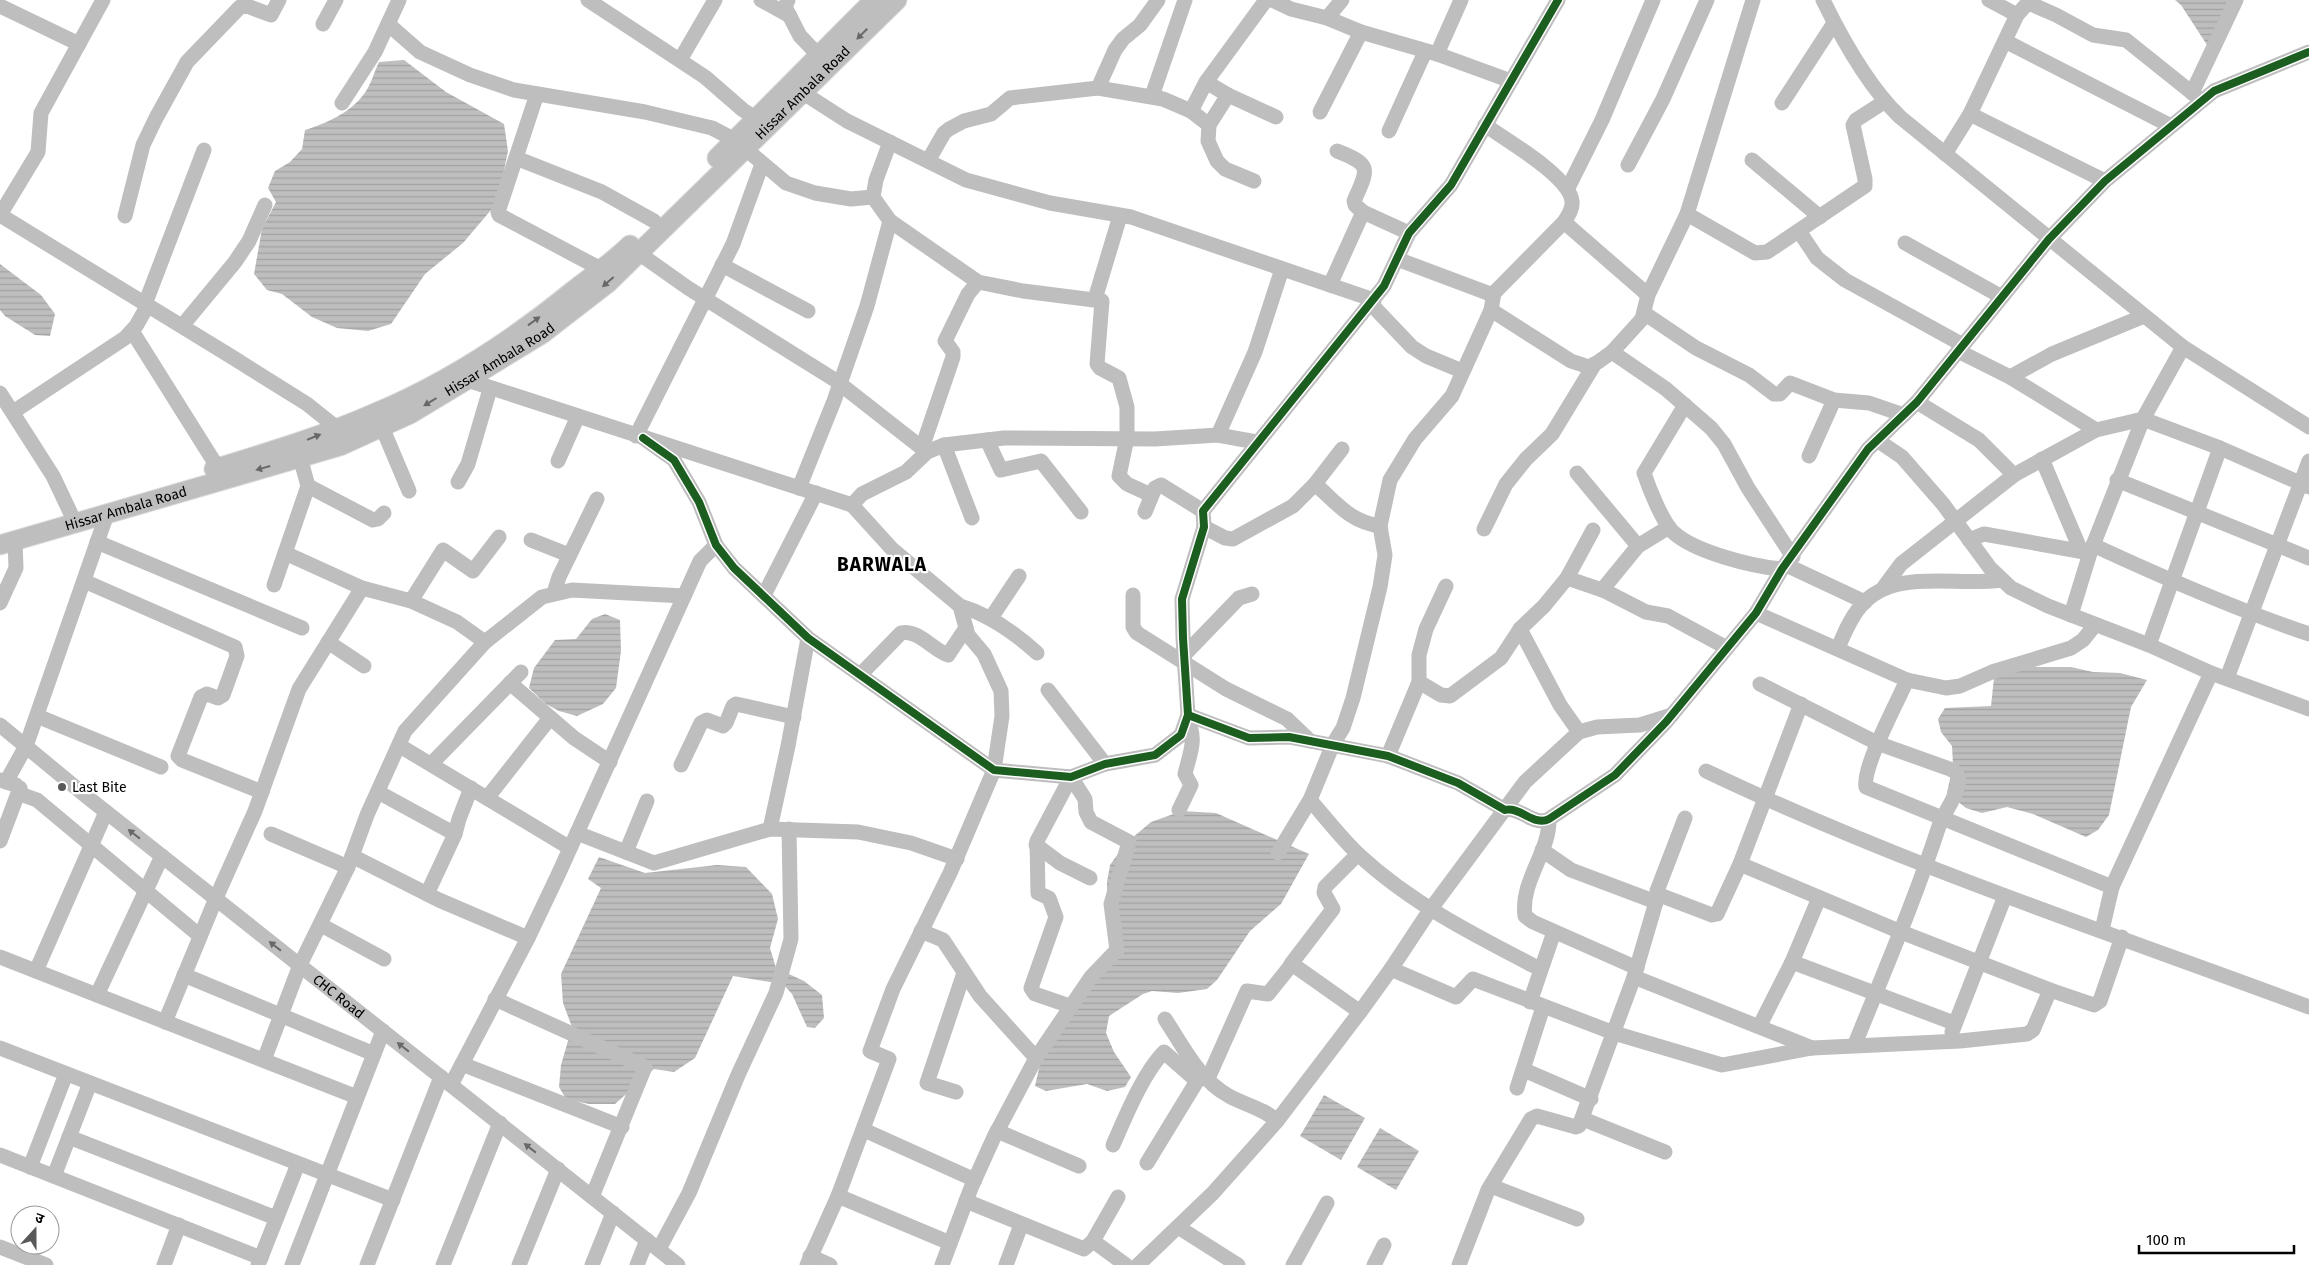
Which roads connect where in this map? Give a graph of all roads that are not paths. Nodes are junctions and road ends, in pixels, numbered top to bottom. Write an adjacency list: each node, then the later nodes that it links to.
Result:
1 (103, 0): 33 (street)
2 (279, 0): 76 (street)
3 (336, 0): 29 (street)
4 (399, 0): 30 (street)
5 (715, 0): 36 (street)
6 (761, 0): 26 (street)
7 (788, 0): 26 (street)
8 (874, 0): 37 (main road, Hissar Ambala Road)
9 (897, 0): 37 (main road, Hissar Ambala Road, one-way to 37)
10 (1158, 0): 41 (street)
11 (1185, 0): 44 (street)
12 (1266, 0): 39 (street)
13 (1272, 0): 27 (street)
14 (1342, 0): 27 (street)
15 (1462, 0): 35 (street)
16 (1558, 0): 38 (street)
17 (1653, 0): 70 (street)
18 (1707, 0): 67 (street)
19 (1753, 0): 74 (street)
20 (1823, 0): 28 (street)
21 (1990, 0): 25 (street)
22 (2236, 0): 45 (street)
23 (590, 1): 36 (street)
24 (0, 6): 33 (street)
25 (2017, 15): 32 (street); 45 (street)
26 (790, 16): 37 (street)
27 (1328, 18): 31 (street)
28 (1834, 23): 46 (street); 48 (street)
29 (323, 24)
30 (388, 24): 42 (street); 47 (street)
31 (1361, 32): 35 (street); 50 (street)
32 (2005, 41): 51 (street); 56 (street)
33 (79, 44): 75 (street)
34 (2309, 52): 45 (street)
35 (1431, 53): 38 (street); 57 (street)
36 (680, 60): 53 (street)
37 (824, 61): 40 (main road, Hissar Ambala Road)
38 (1511, 81): 55 (street)
39 (1206, 82): 43 (street); 49 (street)
40 (797, 88): 53 (main road, Hissar Ambala Road); 58 (street)
41 (1098, 88): 44 (street); 65 (street)
42 (537, 94): 59 (street); 63 (street)
43 (1228, 95): 52 (street); 54 (street)
44 (1152, 96): 49 (street)
45 (2197, 97): 56 (street)
46 (1884, 102): 62 (street); 78 (street)
47 (342, 103)
48 (1782, 103)
49 (1191, 111): 54 (street)
50 (1320, 112)
51 (1970, 114): 62 (street); 68 (street)
52 (1276, 117)
53 (762, 123): 59 (main road, Hissar Ambala Road)
54 (1209, 125): 69 (street)
55 (1485, 125): 70 (street); 83 (street)
56 (2171, 126): 68 (street)
57 (1390, 131)
58 (890, 142): 65 (street); 71 (street)
59 (739, 145): 66 (street); 79 (main road, Hissar Ambala Road); 86 (main road, Hissar Ambala Road)
60 (204, 150): 99 (street)
61 (1337, 151): 73 (street)
62 (1945, 154): 84 (street)
63 (516, 158): 79 (street); 89 (street)
64 (1752, 160): 78 (street)
65 (928, 161): 77 (street)
66 (762, 164): 71 (street); 88 (street)
67 (1628, 165)
68 (2105, 181): 84 (street)
69 (1254, 182)
70 (1568, 188): 81 (street)
71 (873, 197): 80 (street)
72 (265, 205): 103 (street)
73 (1363, 212): 83 (street); 92 (street)
74 (1687, 214): 82 (street); 93 (street)
75 (0, 215): 99 (street)
76 (125, 216)
77 (1120, 216): 90 (street); 96 (street)
78 (1820, 217): 82 (street)
79 (654, 221): 86 (main road, Hissar Ambala Road)
80 (890, 221): 91 (street); 112 (street)
81 (1564, 222): 93 (street); 98 (street)
82 (1799, 231): 106 (street)
83 (1409, 233): 87 (street)
84 (2049, 239): 94 (street); 102 (street)
85 (1906, 243): 94 (street)
86 (633, 250): 89 (main road, Hissar Ambala Road); 95 (street); 110 (main road, Hissar Ambala Road, one-way to 110)
87 (1397, 259): 97 (street); 98 (street)
88 (722, 265): 95 (street); 100 (street)
89 (601, 269): 110 (main road, Hissar Ambala Road, one-way to 89)
90 (1282, 269): 92 (street); 126 (street)
91 (978, 282): 96 (street); 135 (street)
92 (1330, 285): 97 (street)
93 (1648, 295): 101 (street)
94 (2002, 297): 106 (street)
95 (704, 298): 112 (street); 127 (street)
96 (1095, 300): 128 (street)
97 (1372, 302): 109 (street); 131 (street)
98 (1492, 303): 108 (street); 109 (street)
99 (146, 305): 103 (street); 104 (street)
100 (808, 311)
101 (1644, 313): 107 (street); 115 (street)
102 (2144, 316): 105 (street); 111 (street)
103 (182, 326): 124 (street)
104 (132, 331): 118 (street); 141 (street)
105 (2183, 347): 121 (street); 123 (street)
106 (1961, 348): 111 (street); 116 (street)
107 (1612, 352): 108 (street); 117 (street)
108 (1594, 365): 167 (street)
109 (1462, 371): 164 (street)
110 (459, 377): 113 (street); 122 (main road, Hissar Ambala Road, one-way to 122); 124 (main road, Hissar Ambala Road)
111 (2010, 377): 125 (street)
112 (839, 383): 135 (street); 149 (street)
113 (490, 389): 120 (street); 145 (street)
114 (0, 393): 118 (street)
115 (1834, 400): 119 (street); 136 (street)
116 (1917, 402): 119 (street); 143 (street)
117 (1685, 405): 166 (street); 181 (street)
118 (13, 412): 160 (street)
119 (1904, 414): 130 (street)
120 (578, 416): 127 (street); 139 (street)
121 (2143, 419): 125 (street); 133 (street); 144 (street)
122 (382, 427): 137 (main road, Hissar Ambala Road); 150 (street)
123 (2309, 427)
124 (338, 428): 141 (main road, Hissar Ambala Road, one-way to 124)
125 (2096, 430): 138 (street)
126 (1218, 435): 128 (street); 131 (street)
127 (639, 437): 149 (street); 175 (street)
128 (1127, 438): 129 (street); 152 (street)
129 (987, 440): 132 (street); 156 (street)
130 (1878, 440): 163 (street); 181 (street)
131 (1256, 442): 155 (street)
132 (944, 445): 135 (street); 162 (street)
133 (2220, 448): 148 (street); 158 (street)
134 (1342, 449): 146 (street)
135 (924, 450): 154 (street)
136 (1809, 456)
137 (300, 457): 147 (street); 161 (main road, Hissar Ambala Road, one-way to 161)
138 (2042, 459): 143 (street); 177 (street)
139 (558, 461)
140 (2309, 461): 148 (street)
141 (218, 468): 160 (main road, Hissar Ambala Road)
142 (1577, 473): 176 (street)
143 (2014, 476): 163 (street)
144 (2118, 480): 158 (street); 177 (street)
145 (458, 482)
146 (1315, 484): 164 (street); 165 (street)
147 (308, 486): 159 (street); 178 (street)
148 (2305, 486): 174 (street)
149 (798, 488): 151 (street)
150 (409, 491)
151 (816, 493): 154 (street); 194 (street)
152 (1152, 495): 155 (street); 157 (street)
153 (597, 498): 179 (street)
154 (852, 504): 200 (street)
155 (1203, 511): 165 (street)
156 (1081, 512)
157 (1145, 512)
158 (2195, 512): 174 (street); 186 (street)
159 (384, 513)
160 (71, 514): 170 (main road, Hissar Ambala Road)
161 (107, 514): 170 (main road, Hissar Ambala Road); 173 (street)
162 (972, 518)
163 (1956, 522): 172 (street); 190 (street)
164 (1380, 526): 239 (street)
165 (1204, 527): 217 (street)
166 (1669, 527): 176 (street); 181 (street)
167 (1484, 529)
168 (1593, 530): 183 (street)
169 (499, 537): 197 (street)
170 (5, 540): 199 (street)
171 (531, 540): 179 (street)
172 (1969, 540): 177 (street); 184 (street)
173 (97, 542): 185 (street); 206 (street)
174 (2276, 544): 180 (street); 203 (street)
175 (716, 546): 194 (street); 196 (street)
176 (1638, 546): 191 (street)
177 (2088, 550): 186 (street); 202 (street)
178 (285, 553): 187 (street); 189 (street)
179 (569, 555): 192 (street)
180 (2309, 558)
181 (1787, 564): 198 (street); 201 (street)
182 (1019, 576): 204 (street)
183 (1566, 578): 191 (street); 208 (street)
184 (2001, 580): 190 (street); 202 (street)
185 (84, 581): 231 (street); 253 (street)
186 (2172, 582): 203 (street); 213 (street)
187 (274, 585)
188 (1446, 586): 224 (street)
189 (362, 588): 197 (street); 211 (street)
190 (1884, 588): 198 (street)
191 (1602, 590): 214 (street)
192 (554, 593): 196 (street); 212 (street)
193 (1252, 594): 217 (street)
194 (764, 595): 210 (street)
195 (1133, 595): 217 (street)
196 (684, 596): 243 (street)
197 (412, 601): 212 (street)
198 (1865, 602): 215 (street)
199 (0, 603)
200 (960, 606): 204 (street); 207 (street)
201 (1756, 614): 214 (street); 215 (street)
202 (2071, 614): 205 (street)
203 (2252, 615): 209 (street); 222 (street)
204 (991, 618): 216 (street)
205 (2095, 625): 213 (street); 223 (street)
206 (302, 628)
207 (966, 628): 221 (street); 248 (street)
208 (1520, 629): 224 (street); 236 (street)
209 (2309, 634)
210 (808, 638): 221 (street); 232 (street)
211 (328, 642): 218 (street); 253 (street)
212 (485, 642): 241 (street)
213 (2149, 645): 220 (street)
214 (1727, 648): 230 (street)
215 (1838, 648): 223 (street)
216 (1037, 653)
217 (1184, 658): 234 (street); 237 (street)
218 (364, 666)
219 (521, 672): 225 (street)
220 (2211, 672): 222 (street); 284 (street)
221 (860, 675): 248 (street)
222 (2226, 678): 229 (street)
223 (1907, 680): 238 (street)
224 (1418, 682): 242 (street)
225 (510, 683): 233 (street); 244 (street)
226 (1760, 684): 228 (street)
227 (1048, 690): 246 (street)
228 (1801, 704): 238 (street); 256 (street)
229 (2308, 705)
230 (1672, 715): 236 (street); 263 (street)
231 (37, 716): 240 (street); 247 (street)
232 (794, 717): 245 (street); 265 (street)
233 (550, 718): 243 (street); 255 (street)
234 (1188, 718): 237 (street); 246 (street); 259 (street)
235 (0, 725): 240 (street, CHC Road)
236 (1579, 732): 260 (street)
237 (1310, 741): 239 (street)
238 (1877, 743): 264 (street); 264 (street)
239 (1333, 744): 242 (street); 257 (street)
240 (26, 746): 251 (street); 261 (street, CHC Road)
241 (400, 746): 244 (street); 254 (street)
242 (1388, 756): 260 (street)
243 (610, 762): 267 (street)
244 (431, 764): 252 (street)
245 (681, 764)
246 (1105, 764): 250 (street)
247 (161, 767)
248 (994, 770): 250 (street); 279 (street)
249 (1706, 771): 256 (street)
250 (1071, 777): 271 (street); 317 (street)
251 (9, 783): 270 (street); 272 (street)
252 (471, 788): 255 (street); 269 (street)
253 (262, 792): 288 (street)
254 (378, 792): 269 (street); 280 (street)
255 (487, 798): 273 (street)
256 (1764, 798): 281 (street); 282 (street)
257 (1310, 800): 276 (street); 277 (street)
258 (647, 801): 275 (street)
259 (1179, 810)
260 (1505, 810): 263 (street); 291 (street)
261 (106, 812): 272 (street); 278 (street, CHC Road, one-way to 261)
262 (1685, 818): 289 (street)
263 (1549, 819): 274 (street)
264 (1942, 819): 282 (street); 284 (street)
265 (770, 829): 266 (street); 275 (street)
266 (789, 829): 279 (street); 377 (street)
267 (577, 833): 273 (street); 275 (street)
268 (271, 834): 280 (street)
269 (455, 834): 286 (street)
270 (0, 841)
271 (1036, 845): 283 (street); 317 (street)
272 (91, 846): 285 (street); 308 (street)
273 (570, 848): 298 (street)
274 (1542, 850): 289 (street); 295 (street)
275 (626, 852)
276 (1278, 854)
277 (1358, 854): 291 (street); 304 (street)
278 (162, 856): 285 (street); 288 (street, CHC Road)
279 (957, 859): 294 (street)
280 (350, 862): 286 (street); 292 (street)
281 (1740, 864): 289 (street); 290 (street)
282 (1926, 865): 287 (street); 296 (street)
283 (1090, 878)
284 (2112, 887): 293 (street)
285 (146, 891): 297 (street); 314 (street)
286 (427, 894): 298 (street)
287 (2005, 896): 293 (street); 302 (street)
288 (216, 898): 297 (street); 305 (street, CHC Road, one-way to 288)
289 (1656, 898): 310 (street)
290 (1819, 898): 296 (street); 303 (street)
291 (1430, 910): 306 (street); 307 (street)
292 (321, 925): 301 (street); 305 (street)
293 (2102, 930): 299 (street)
294 (921, 932): 309 (street); 348 (street)
295 (1554, 932): 306 (street); 310 (street)
296 (1901, 932): 302 (street); 313 (street)
297 (200, 936): 311 (street)
298 (528, 938): 315 (street)
299 (2122, 938): 312 (street); 318 (street)
300 (0, 957): 308 (street)
301 (384, 959)
302 (1980, 961): 312 (street); 323 (street)
303 (1792, 962): 313 (street); 324 (street)
304 (1291, 964): 319 (street); 337 (street)
305 (300, 965): 320 (street); 325 (street, CHC Road)
306 (1540, 968): 316 (street)
307 (1392, 969): 316 (street); 319 (street)
308 (36, 971): 314 (street)
309 (964, 973): 332 (street); 341 (street)
310 (1635, 973): 324 (street); 326 (street)
311 (184, 975): 320 (street); 322 (street)
312 (2050, 990): 327 (street)
313 (1876, 993): 323 (street); 328 (street)
314 (97, 995): 322 (street)
315 (495, 999): 334 (street); 347 (street)
316 (1537, 1004): 326 (street); 335 (street)
317 (1070, 1006): 332 (street)
318 (2309, 1007)
319 (1360, 1012): 345 (street)
320 (281, 1015): 331 (street); 333 (street)
321 (1166, 1019): 337 (street)
322 (165, 1022): 333 (street)
323 (1954, 1023): 327 (street)
324 (1760, 1025): 330 (street)
325 (383, 1031): 331 (street); 338 (street, CHC Road, one-way to 325)
326 (1614, 1033): 330 (street); 343 (street)
327 (1949, 1042): 328 (street)
328 (1855, 1044): 330 (street)
329 (0, 1048): 336 (street)
330 (1812, 1048)
331 (374, 1054): 342 (street)
332 (1036, 1058): 349 (street)
333 (264, 1060): 342 (street)
334 (462, 1064): 338 (street); 347 (street)
335 (1524, 1070): 340 (street); 343 (street)
336 (66, 1074): 339 (street); 357 (street)
337 (1201, 1079): 345 (street); 351 (street); 354 (street)
338 (446, 1081): 346 (street, CHC Road); 366 (street)
339 (90, 1083): 350 (street); 355 (street)
340 (1517, 1088)
341 (956, 1092)
342 (357, 1097): 359 (street)
343 (1591, 1099): 344 (street)
344 (1583, 1119): 352 (street); 362 (street)
345 (1277, 1121): 374 (street)
346 (500, 1124): 358 (street, CHC Road, one-way to 346); 386 (street)
347 (622, 1127): 364 (street)
348 (864, 1130): 361 (street); 363 (street)
349 (996, 1131): 356 (street); 361 (street)
350 (69, 1137): 360 (street); 370 (street)
351 (1113, 1145)
352 (1665, 1152)
353 (0, 1155): 357 (street)
354 (1147, 1163)
355 (298, 1164): 359 (street); 370 (street)
356 (1078, 1166)
357 (30, 1167): 360 (street)
358 (558, 1169): 364 (street, CHC Road); 387 (street)
359 (327, 1175): 366 (street); 384 (street)
360 (54, 1176): 372 (street)
361 (975, 1180): 367 (street)
362 (1491, 1186): 371 (street); 399 (street)
363 (838, 1196): 376 (street); 381 (street)
364 (592, 1197): 369 (street, CHC Road)
365 (1118, 1197): 375 (street)
366 (393, 1200): 385 (street)
367 (966, 1201): 373 (street); 376 (street)
368 (1327, 1203): 397 (street)
369 (613, 1213): 377 (street, CHC Road); 388 (street)
370 (276, 1218): 380 (street)
371 (1577, 1219)
372 (179, 1225): 380 (street); 383 (street)
373 (1021, 1225): 375 (street); 393 (street)
374 (1178, 1227): 395 (street); 396 (street)
375 (1094, 1241): 394 (street)
376 (950, 1243): 392 (street)
377 (653, 1245): 389 (street); 390 (street, CHC Road)
378 (1384, 1245): 398 (street)
379 (0, 1247): 382 (street)
380 (259, 1261)
381 (809, 1261): 391 (street)
382 (41, 1264)
383 (164, 1265)
384 (292, 1265)
385 (367, 1265)
386 (443, 1265)
387 (519, 1265)
388 (592, 1265)
389 (637, 1265)
390 (678, 1265)
391 (830, 1265)
392 (942, 1265)
393 (1006, 1265)
394 (1126, 1265)
395 (1138, 1265)
396 (1238, 1265)
397 (1293, 1265)
398 (1374, 1265)
399 (1459, 1265)

